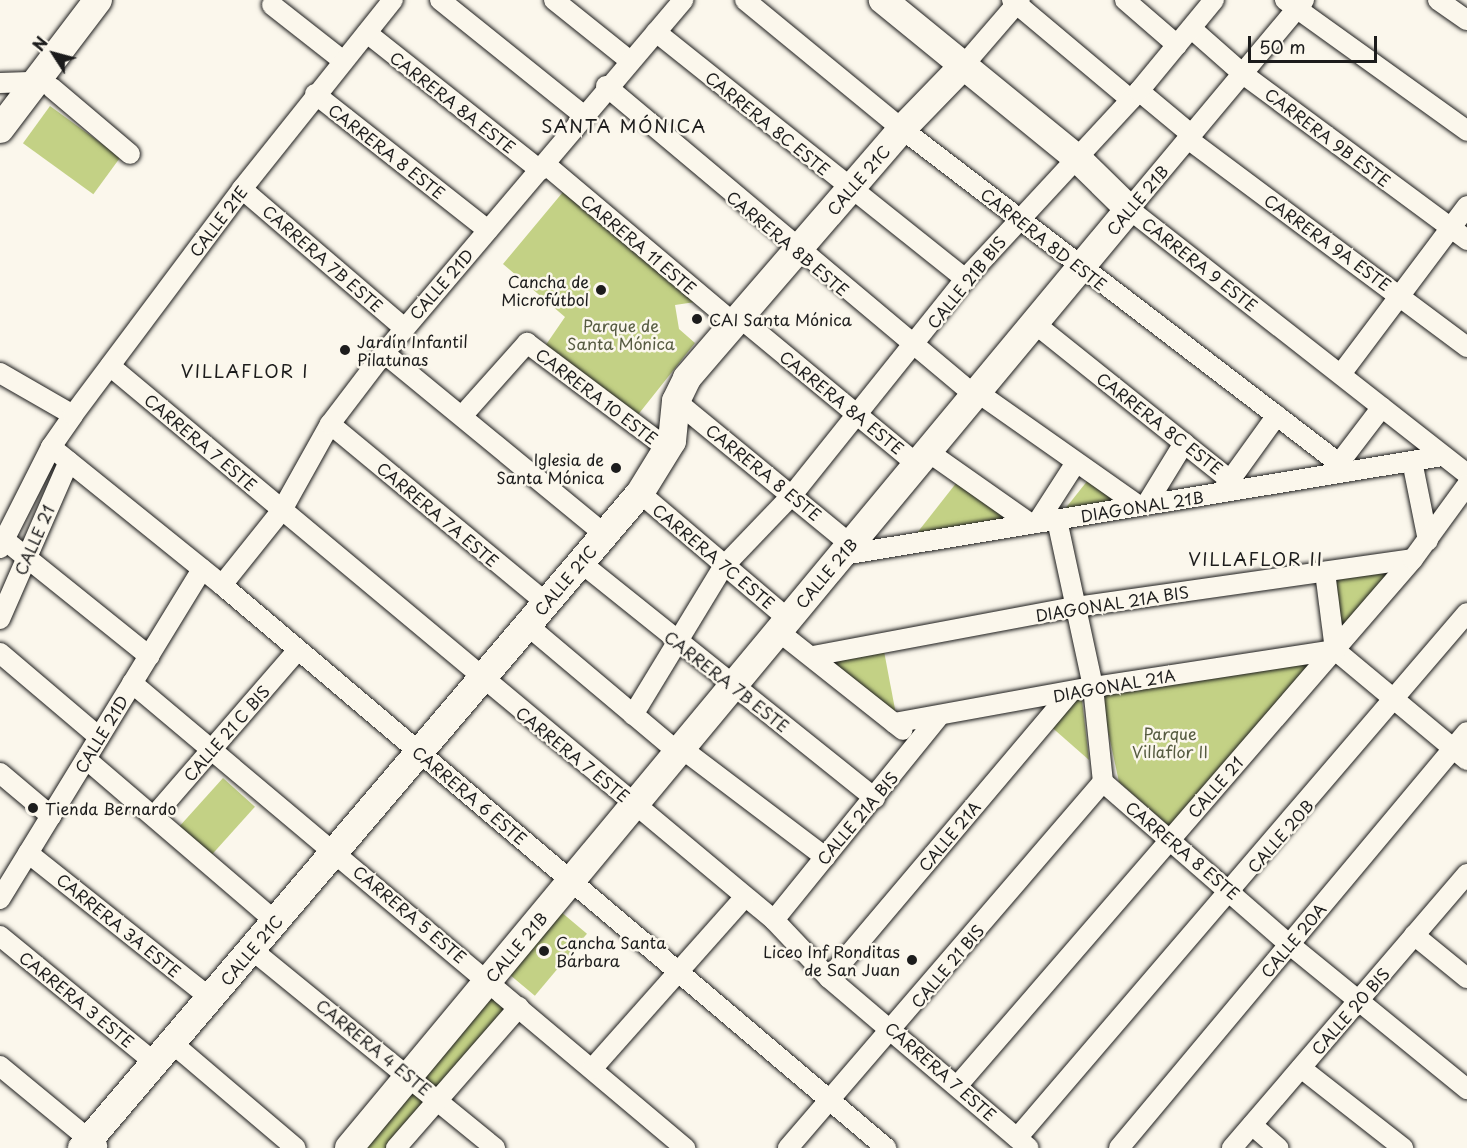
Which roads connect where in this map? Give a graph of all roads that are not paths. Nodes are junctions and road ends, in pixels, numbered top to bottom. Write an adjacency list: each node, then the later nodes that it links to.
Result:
1 (98, 0): 24 (street)
2 (393, 0): 17 (street, CALLE 21E)
3 (440, 0): 28 (street)
4 (554, 0): 20 (street)
5 (745, 0): 30 (street, CARRERA 8D ESTE)
6 (883, 0): 21 (street, CARRERA 9 ESTE)
7 (1125, 0): 18 (street)
8 (1214, 0): 15 (street, CALLE 21B BIS)
9 (1438, 0): 14 (street)
10 (1016, 1): 21 (street, CALLE 21C); 27 (street, CARRERA 9A ESTE)
11 (1295, 3): 22 (street, CALLE 21B); 31 (street)
12 (671, 4): 16 (street, CALLE 21D)
13 (272, 5): 19 (street)
14 (1467, 20)
15 (1192, 29): 18 (street, CALLE 21B BIS); 22 (street, CARRERA 9B ESTE)
16 (656, 32): 20 (street, CALLE 21D); 37 (street, CARRERA 8C ESTE)
17 (367, 33): 19 (street, CALLE 21E); 35 (street, CARRERA 8A ESTE)
18 (1177, 45): 27 (street, CALLE 21B BIS)
19 (342, 60): 26 (street, CALLE 21E)
20 (629, 60): 25 (street, CALLE 21D)
21 (963, 66): 30 (street, CALLE 21C); 34 (street, CARRERA 9 ESTE)
22 (1243, 74): 32 (street, CALLE 21B); 41 (street, CARRERA 9B ESTE)
23 (0, 83): 24 (street)
24 (44, 85): 29 (street); 33 (street)
25 (606, 86): 28 (street, CALLE 21D); 44 (street, CARRERA 8B ESTE)
26 (315, 94): 36 (street, CALLE 21E); 42 (street, CARRERA 8 ESTE)
27 (1135, 96): 32 (street, CARRERA 9A ESTE); 34 (street, CALLE 21B BIS)
28 (582, 114): 35 (street, CALLE 21D)
29 (0, 129)
30 (902, 129): 37 (street, CALLE 21C); 40 (street, CARRERA 8D ESTE)
31 (1467, 131)
32 (1190, 137): 39 (street, CALLE 21B); 47 (street, CARRERA 9A ESTE)
33 (130, 154)
34 (1078, 159): 39 (street, CARRERA 9 ESTE); 40 (street, CALLE 21B BIS)
35 (542, 167): 42 (street, CALLE 21D); 48 (street, CARRERA 11 ESTE)
36 (242, 189): 50 (street, CARRERA 7B ESTE); 54 (street, CALLE 21E)
37 (849, 190): 44 (street, CALLE 21C); 46 (street, CARRERA 8C ESTE)
38 (1467, 206): 41 (street)
39 (1129, 209): 45 (street, CALLE 21B); 56 (street, CARRERA 9 ESTE)
40 (1018, 219): 45 (street, CARRERA 8D ESTE); 46 (street, CALLE 21B BIS)
41 (1450, 228): 43 (street, CARRERA 9B ESTE); 47 (street)
42 (488, 230): 50 (street, CALLE 21D)
43 (1467, 240)
44 (797, 251): 48 (street, CALLE 21C); 52 (street, CARRERA 8B ESTE)
45 (1080, 267): 49 (street, CALLE 21B); 62 (street, CARRERA 8D ESTE)
46 (965, 279): 52 (street, CALLE 21B BIS)
47 (1400, 295): 51 (street, CARRERA 9A ESTE); 56 (street)
48 (737, 320): 58 (street, CALLE 21C); 61 (street, CARRERA 8A ESTE)
49 (1034, 323): 57 (street, CALLE 21B); 65 (street, CARRERA 8C ESTE)
50 (404, 328): 53 (street, CALLE 21D)
51 (1467, 346)
52 (913, 348): 57 (street, CARRERA 8B ESTE); 61 (street, CALLE 21B BIS)
53 (384, 353): 63 (street); 64 (street, CALLE 21D)
54 (110, 366): 60 (street, CALLE 21E); 80 (street, CARRERA 7 ESTE)
55 (0, 373): 60 (street)
56 (1341, 374): 59 (street, CARRERA 9 ESTE)
57 (975, 394): 69 (street, CALLE 21B); 72 (street, CARRERA 8B ESTE)
58 (676, 401): 67 (street, CALLE 21C); 78 (street, CARRERA 8 ESTE)
59 (1382, 407): 68 (street, CARRERA 9 ESTE); 73 (street)
60 (73, 415): 66 (street, CALLE 21E)
61 (860, 415): 69 (street, CARRERA 8A ESTE); 78 (street, CALLE 21B BIS)
62 (1277, 415): 73 (street, CARRERA 8D ESTE); 75 (street)
63 (462, 416): 67 (street, CARRERA 10 ESTE); 82 (street)
64 (330, 424): 80 (street, CALLE 21D); 93 (street, CARRERA 7A ESTE)
65 (1184, 443): 75 (street, CARRERA 8C ESTE); 79 (street)
66 (51, 447): 70 (street, CARRERA 6 ESTE); 84 (street, CALLE 21E)
67 (668, 449): 77 (street, CALLE 21C)
68 (1442, 456): 71 (street, DIAGONAL 21B); 74 (street, CARRERA 9 ESTE)
69 (922, 458): 81 (street, CARRERA 8A ESTE); 85 (street, CALLE 21B)
70 (69, 461): 86 (street, CALLE 21); 90 (street, CARRERA 6 ESTE)
71 (1412, 461): 73 (street, DIAGONAL 21B); 83 (street)
72 (1075, 464): 79 (street, CARRERA 8B ESTE); 81 (street)
73 (1345, 467): 75 (street, DIAGONAL 21B)
74 (1467, 474)
75 (1226, 485): 79 (street, DIAGONAL 21B)
76 (1467, 485): 83 (street, CALLE 21)
77 (640, 493): 82 (street, CALLE 21C); 89 (street, CARRERA 7C ESTE)
78 (793, 494): 85 (street, CARRERA 8 ESTE); 89 (street, CALLE 21B BIS)
79 (1143, 506): 81 (street, DIAGONAL 21B)
80 (282, 510): 92 (street, CALLE 21D); 105 (street, CARRERA 7 ESTE)
81 (1042, 522): 85 (street, DIAGONAL 21B); 94 (street)
82 (604, 534): 88 (street, CALLE 21C)
83 (1428, 540): 87 (street, CALLE 21)
84 (3, 545): 86 (street)
85 (847, 550): 98 (street, CALLE 21B)
86 (28, 556): 96 (street, CALLE 21); 103 (street)
87 (1413, 559): 91 (street, DIAGONAL 21A BIS); 101 (street, CALLE 21)
88 (580, 562): 93 (street, CALLE 21C); 99 (street, CARRERA 7B ESTE)
89 (723, 567): 98 (street, CARRERA 7C ESTE); 99 (street, CALLE 21B BIS)
90 (202, 569): 92 (street, CARRERA 6 ESTE); 103 (street, CALLE 21D)
91 (1325, 572): 94 (street, DIAGONAL 21A BIS); 101 (street)
92 (222, 585): 100 (street, CARRERA 6 ESTE)
93 (546, 603): 97 (street, CALLE 21C)
94 (1076, 607): 104 (street, DIAGONAL 21A BIS); 108 (street)
95 (1467, 613): 110 (street, CALLE 20B)
96 (0, 619)
97 (527, 625): 105 (street, CALLE 21C); 111 (street)
98 (783, 625): 104 (street, CARRERA 7C ESTE); 107 (street, CALLE 21B)
99 (677, 642): 107 (street, CARRERA 7B ESTE); 111 (street, CALLE 21B BIS)
100 (298, 650): 117 (street, CALLE 21 C BIS); 119 (street, CARRERA 6 ESTE)
101 (1335, 650): 108 (street, DIAGONAL 21A); 110 (street); 128 (street, CALLE 21)
102 (0, 653): 115 (street)
103 (149, 656): 106 (street, CALLE 21D)
104 (813, 656): 113 (street, CARRERA 7C ESTE)
105 (482, 678): 119 (street, CALLE 21C); 125 (street, CARRERA 7 ESTE)
106 (132, 683): 115 (street, CALLE 21D); 117 (street, CARRERA 5 ESTE)
107 (732, 686): 118 (street, CALLE 21B); 124 (street, CARRERA 7B ESTE)
108 (1093, 687): 109 (street, DIAGONAL 21A); 123 (street)
109 (1070, 693): 112 (street, DIAGONAL 21A); 144 (street, CALLE 21A)
110 (1396, 701): 120 (street); 134 (street, CALLE 20B)
111 (633, 715): 118 (street)
112 (939, 716): 113 (street, DIAGONAL 21A); 116 (street, CALLE 21A BIS)
113 (894, 723): 116 (street, CARRERA 7C ESTE)
114 (1467, 732): 120 (street, CALLE 20A)
115 (99, 737): 121 (street, CALLE 21D)
116 (919, 742): 124 (street, CALLE 21A BIS)
117 (213, 748): 127 (street, CALLE 21 C BIS); 129 (street, CARRERA 5 ESTE)
118 (680, 750): 125 (street, CALLE 21B); 131 (street)
119 (419, 753): 129 (street, CALLE 21C); 133 (street, CARRERA 6 ESTE)
120 (1460, 754): 141 (street, CALLE 20A)
121 (86, 759): 126 (street, CALLE 21D); 127 (street)
122 (0, 773): 126 (street)
123 (1103, 782): 128 (street, CARRERA 8 ESTE); 150 (street, CALLE 21 BIS)
124 (875, 798): 131 (street, CALLE 21A BIS)
125 (635, 804): 133 (street, CALLE 21B); 136 (street, CARRERA 7 ESTE)
126 (51, 816): 130 (street, CALLE 21D)
127 (154, 816): 138 (street)
128 (1168, 841): 134 (street, CARRERA 8 ESTE); 156 (street, CALLE 21)
129 (335, 851): 138 (street, CALLE 21C); 146 (street, CARRERA 5 ESTE)
130 (28, 853): 135 (street, CALLE 21D); 147 (street, CARRERA 3A ESTE)
131 (825, 857): 137 (street, CALLE 21A BIS)
132 (1467, 874): 139 (street, CALLE 20 BIS)
133 (572, 880): 143 (street, CARRERA 6 ESTE); 146 (street, CALLE 21B)
134 (1232, 891): 141 (street, CARRERA 8 ESTE); 161 (street, CALLE 20B)
135 (1, 895)
136 (744, 898): 137 (street, CARRERA 7 ESTE); 143 (street)
137 (774, 920): 144 (street, CARRERA 7 ESTE)
138 (275, 921): 142 (street, CALLE 21C)
139 (1414, 935): 145 (street); 148 (street, CALLE 20 BIS)
140 (0, 936): 151 (street, CARRERA 3 ESTE)
141 (1289, 944): 148 (street, CARRERA 8 ESTE); 170 (street, CALLE 20A)
142 (251, 949): 147 (street, CALLE 21C); 155 (street, CARRERA 4 ESTE)
143 (678, 970): 154 (street); 159 (street, CARRERA 6 ESTE)
144 (829, 978): 150 (street, CARRERA 7 ESTE)
145 (1467, 978)
146 (488, 981): 149 (street, CARRERA 5 ESTE); 155 (street, CALLE 21B)
147 (210, 998): 151 (street, CALLE 21C)
148 (1359, 1000): 153 (street, CALLE 20 BIS); 157 (street, CARRERA 8 ESTE)
149 (519, 1007): 154 (street, CARRERA 5 ESTE); 158 (street)
150 (893, 1029): 156 (street, CARRERA 7 ESTE); 159 (street, CALLE 21 BIS)
151 (163, 1053): 162 (street, CALLE 21C); 164 (street, CARRERA 3 ESTE)
152 (0, 1066): 162 (street)
153 (1301, 1068): 160 (street, CALLE 20 BIS); 173 (street)
154 (592, 1070): 163 (street, CARRERA 5 ESTE)
155 (410, 1075): 158 (street, CARRERA 4 ESTE); 165 (street, CALLE 21B)
156 (958, 1085): 161 (street, CARRERA 7 ESTE)
157 (1467, 1089)
158 (438, 1098): 166 (street); 167 (street, CARRERA 4 ESTE)
159 (830, 1100): 168 (street, CALLE 21 BIS); 169 (street, CARRERA 6 ESTE)
160 (1252, 1125): 171 (street, CALLE 20 BIS); 172 (street)
161 (1023, 1143)
162 (90, 1145)
163 (682, 1147)
164 (296, 1148)
165 (349, 1148)
166 (396, 1148)
167 (495, 1148)
168 (788, 1148)
169 (886, 1148)
170 (1119, 1148)
171 (1232, 1148)
172 (1278, 1148)
173 (1403, 1148)

